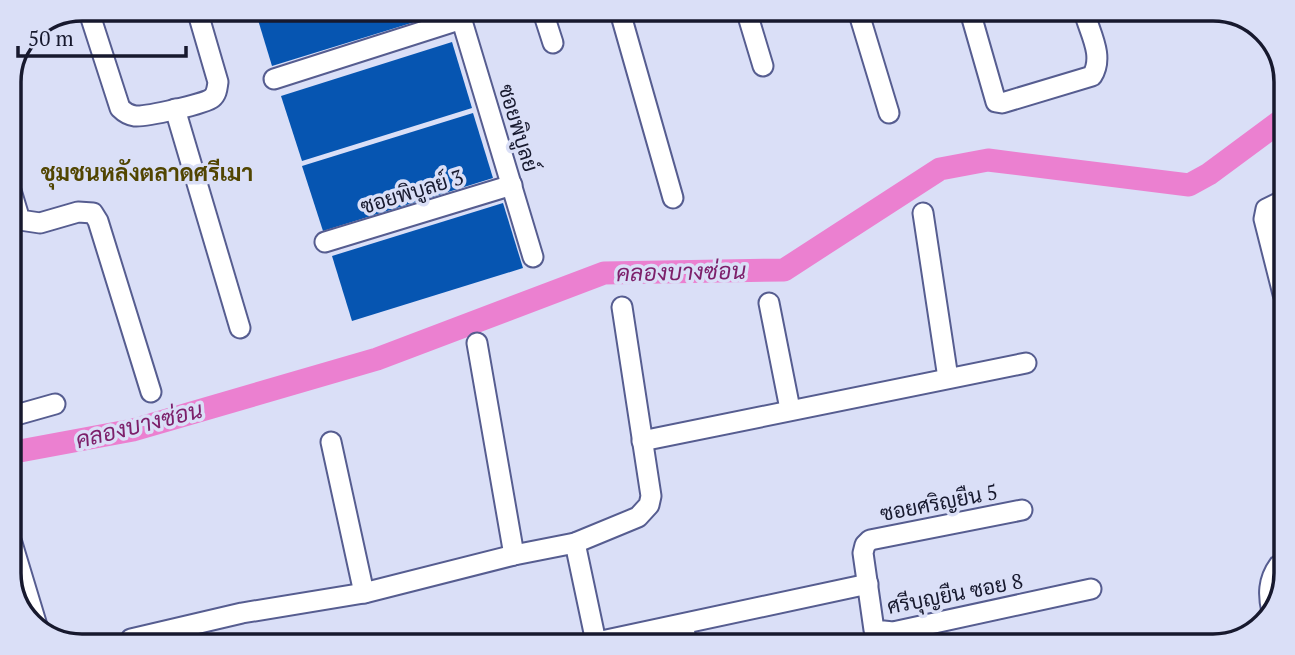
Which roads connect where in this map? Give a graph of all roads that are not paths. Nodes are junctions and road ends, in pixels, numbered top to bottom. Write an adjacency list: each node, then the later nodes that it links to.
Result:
1 (750, 21): 12 (street)
2 (861, 21): 15 (street)
3 (973, 21): 4 (street)
4 (1087, 21)
5 (92, 22): 14 (street)
6 (201, 22): 14 (street)
7 (441, 22): 13 (street)
8 (462, 22): 16 (street, ซอยพิบูลย์)
9 (546, 22): 11 (street)
10 (623, 22): 17 (street)
11 (553, 43)
12 (763, 66)
13 (274, 79)
14 (175, 109): 26 (street)
15 (889, 113)
16 (512, 186): 21 (street, ซอยพิบูลย์ 3); 22 (street, ซอยพิบูลย์)
17 (673, 198)
18 (1274, 205): 23 (street)
19 (923, 213): 29 (street)
20 (21, 220): 30 (street)
21 (325, 242)
22 (533, 257)
23 (1274, 258)
24 (769, 303): 32 (street)
25 (622, 307): 34 (street)
26 (240, 328)
27 (477, 343): 38 (street)
28 (1026, 363): 29 (street)
29 (948, 378): 32 (street)
30 (151, 393)
31 (55, 404): 33 (street)
32 (790, 409): 34 (street)
33 (21, 414)
34 (642, 441): 37 (street)
35 (331, 442): 43 (street)
36 (1022, 510): 41 (street, ซอยศริญยืน 5)
37 (575, 542): 38 (street); 47 (street)
38 (514, 555): 43 (street)
39 (21, 572): 45 (street)
40 (1274, 572): 44 (street)
41 (868, 584): 42 (street, ศรีบุญยืน ซอย 8); 48 (street)
42 (1091, 589)
43 (364, 593): 46 (street)
44 (1270, 595)
45 (32, 608)
46 (152, 634)
47 (594, 634)
48 (685, 634)

